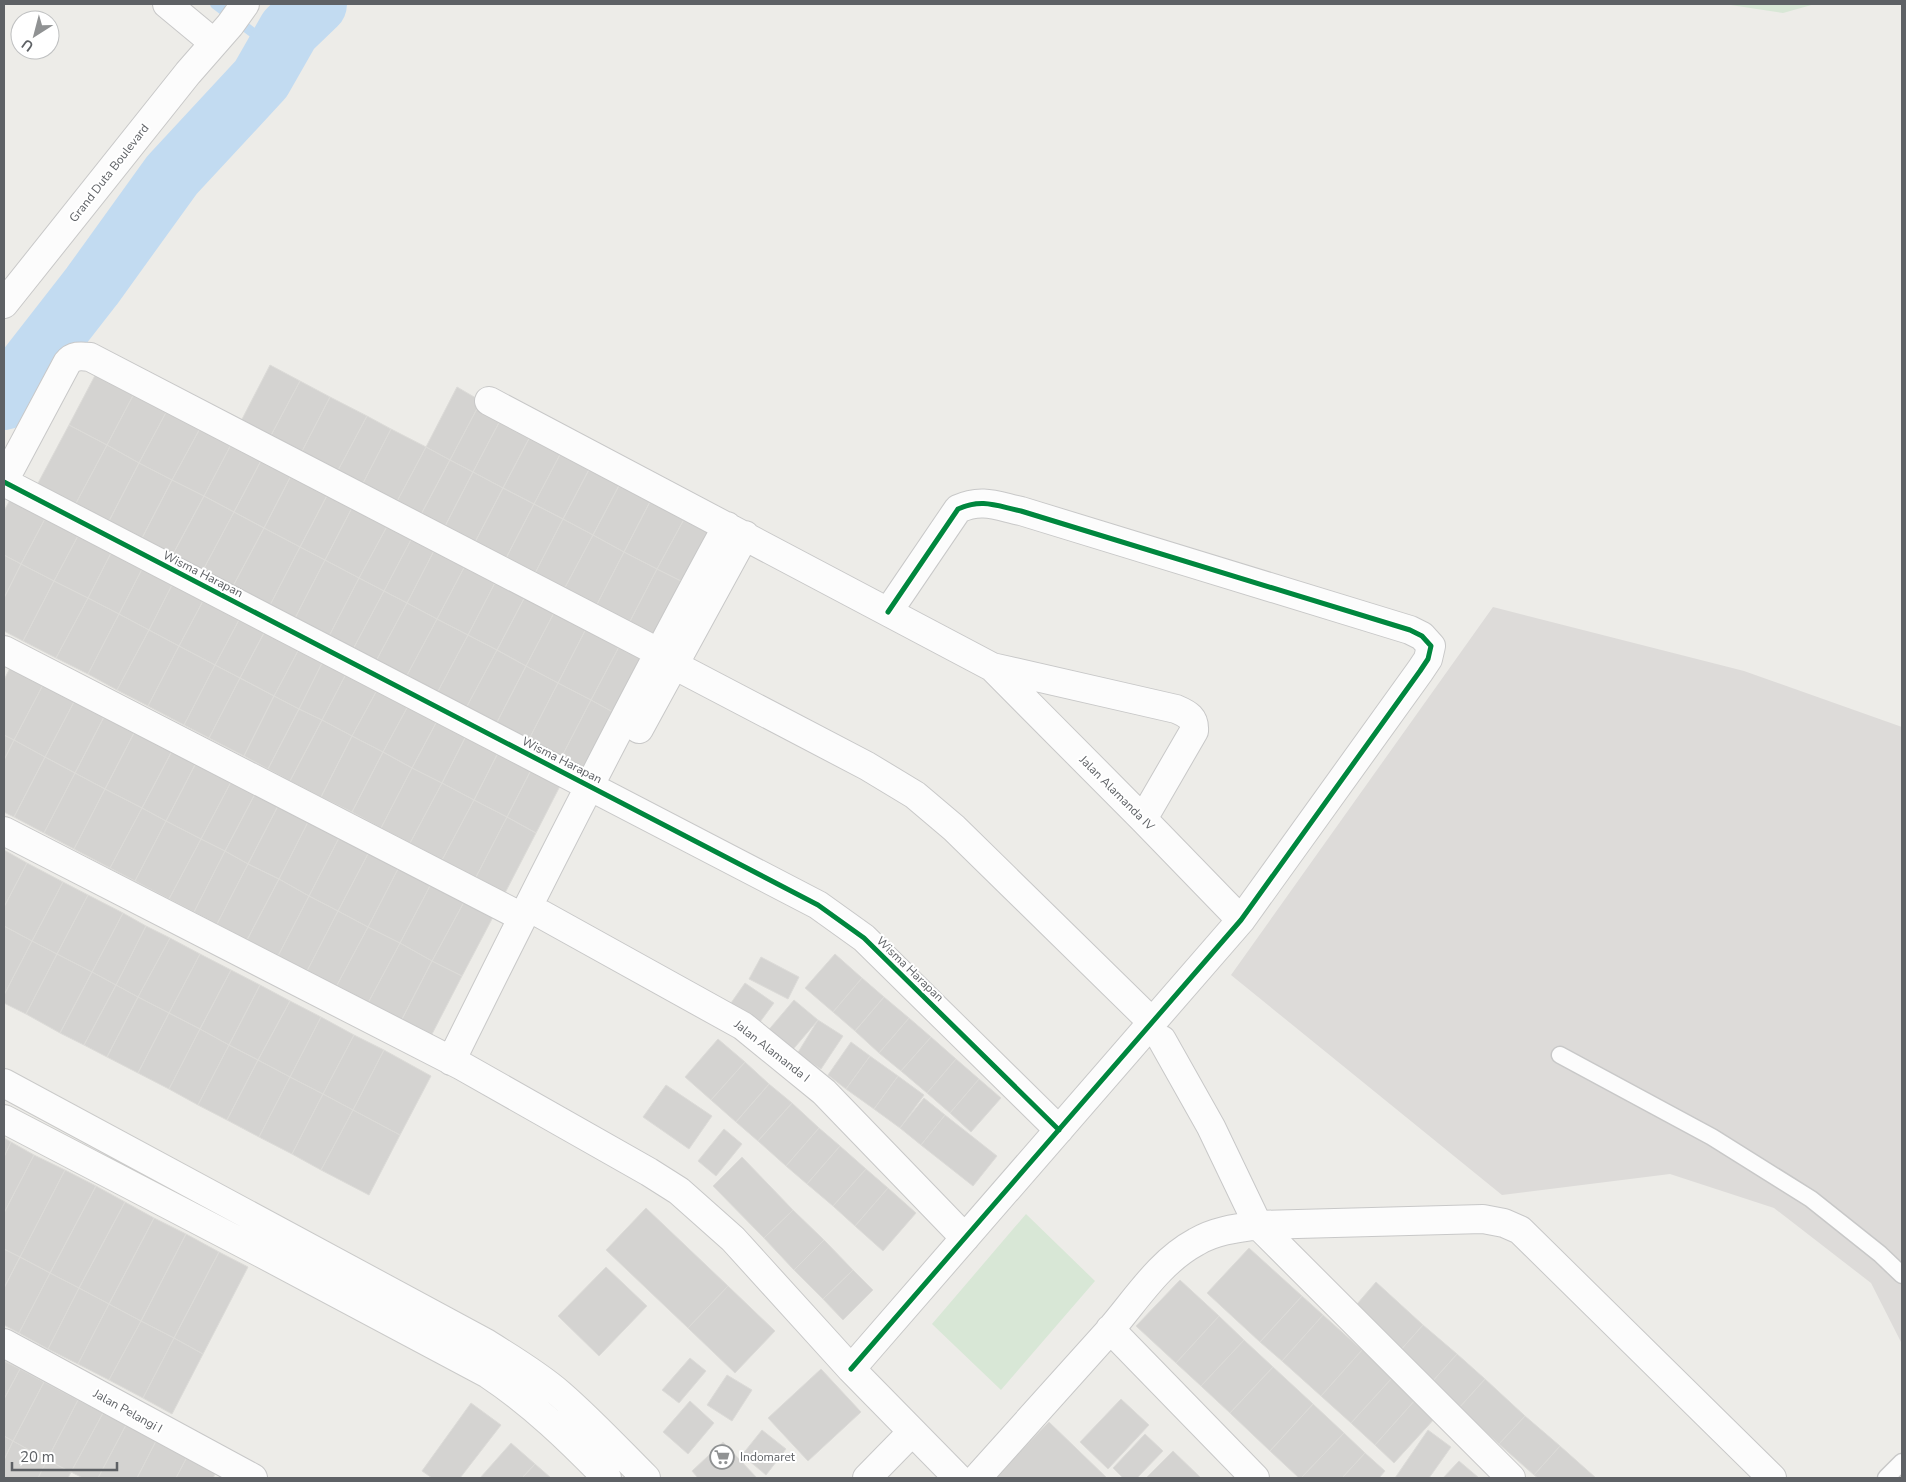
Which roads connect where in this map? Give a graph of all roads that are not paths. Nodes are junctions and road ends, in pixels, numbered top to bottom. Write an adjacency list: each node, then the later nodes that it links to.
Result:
1 (167, 4): 2 (street, Grand Duta Boulevard)
2 (230, 24): 3 (street, Grand Duta Boulevard)
3 (4, 304)
4 (489, 401): 6 (street)
5 (4, 482): 9 (street, Wisma Harapan); 11 (street, Wisma Harapan)
6 (736, 530): 7 (street); 9 (street)
7 (888, 612): 10 (street); 15 (street)
8 (4, 650): 14 (street)
9 (666, 658): 11 (street); 16 (street)
10 (992, 667): 12 (street, Jalan Alamanda IV); 12 (street)
11 (598, 789): 14 (street, Wisma Harapan); 21 (street, Wisma Harapan)
12 (1144, 819): 15 (street, Jalan Alamanda IV)
13 (4, 831): 18 (street)
14 (532, 916): 18 (street, Wisma Harapan); 23 (street, Jalan Alamanda I)
15 (1241, 920): 16 (street)
16 (1158, 1031): 21 (street); 22 (street)
17 (1560, 1056): 24 (lane)
18 (456, 1063): 27 (street)
19 (4, 1083): 32 (street)
20 (4, 1119): 31 (street)
21 (1059, 1130): 23 (street)
22 (1258, 1225): 25 (street); 37 (street); 38 (street)
23 (965, 1238): 27 (street)
24 (1902, 1275)
25 (1110, 1330): 35 (street); 36 (street)
26 (4, 1344): 30 (street, Jalan Pelangi I)
27 (851, 1369): 28 (street)
28 (912, 1432): 33 (street); 34 (street)
29 (1902, 1462): 39 (lane)
30 (253, 1478)
31 (607, 1478)
32 (646, 1478)
33 (867, 1478)
34 (958, 1478)
35 (977, 1478)
36 (1255, 1478)
37 (1510, 1478)
38 (1772, 1478)
39 (1886, 1478)

